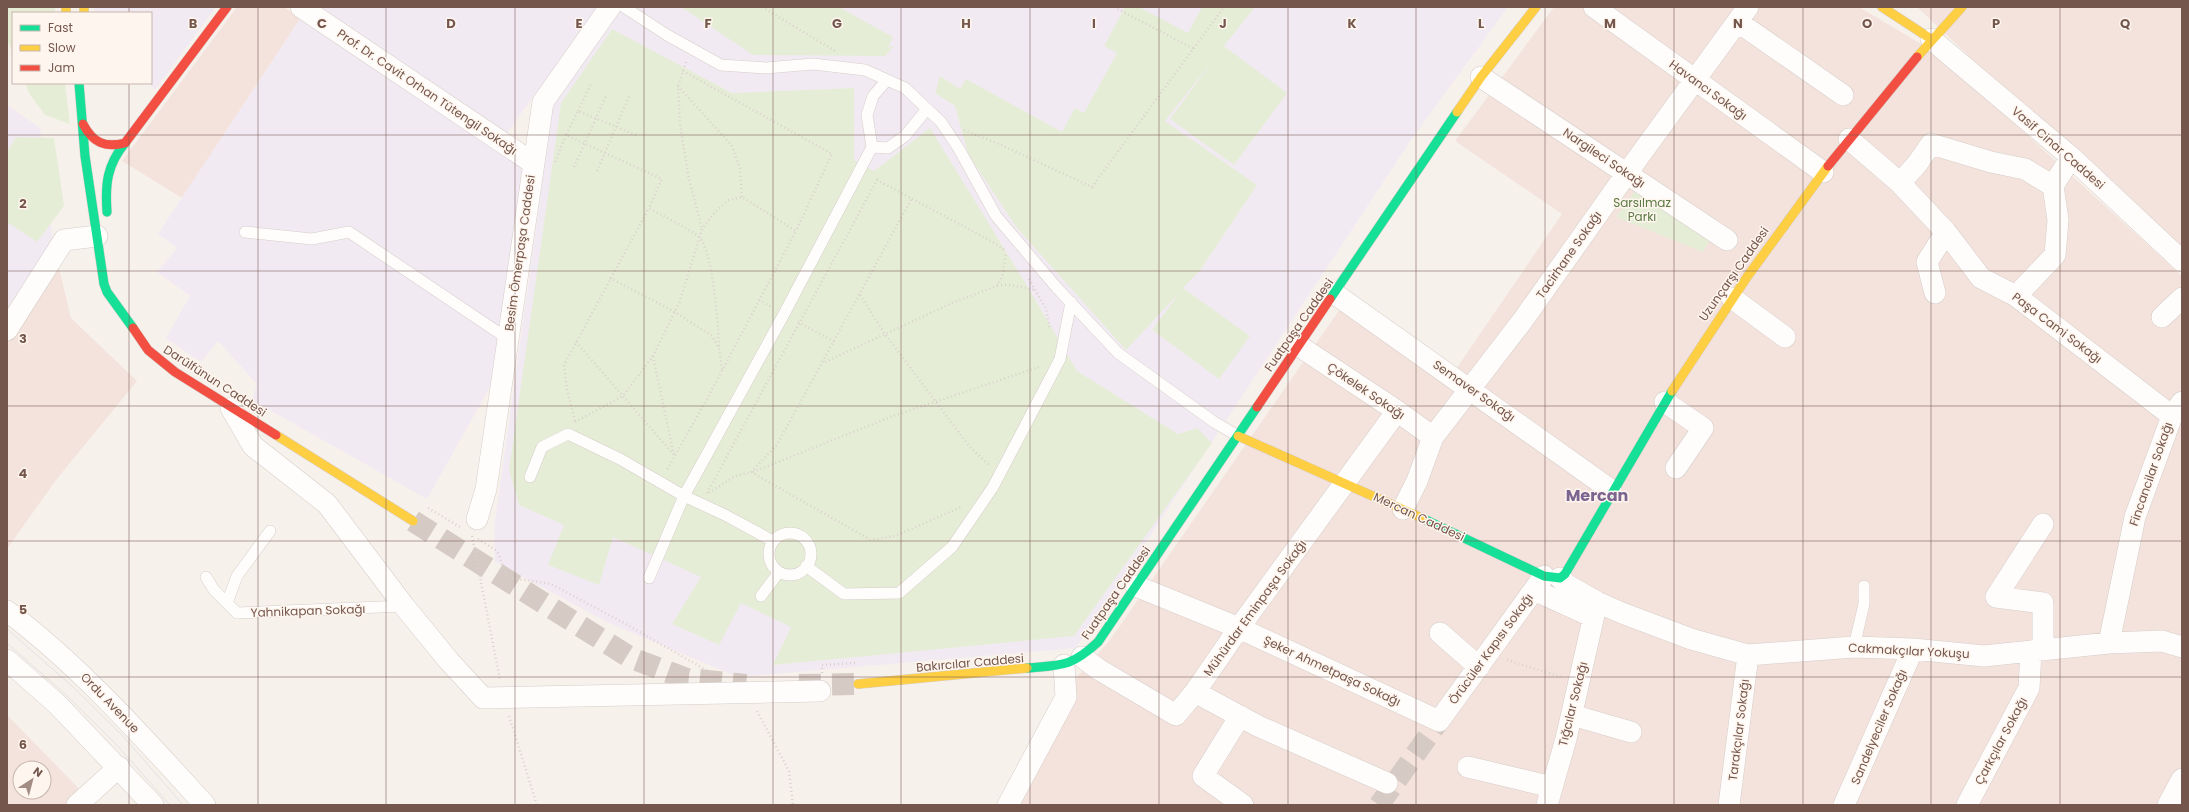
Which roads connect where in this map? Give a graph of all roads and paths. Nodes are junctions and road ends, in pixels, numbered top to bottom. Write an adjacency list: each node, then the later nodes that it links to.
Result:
1 (227, 7): 36 (main road)
2 (301, 7): 42 (street, Prof. Dr. Cavit Orhan Tütengil Sokağı)
3 (610, 7): 42 (street, Besim Ömerpaşa Caddesi)
4 (624, 7): 14 (lane)
5 (762, 7): 16 (path)
6 (1114, 7): 15 (path)
7 (1224, 7): 15 (path)
8 (1536, 7): 18 (main road, Fuatpaşa Caddesi)
9 (1594, 7): 20 (street, Havancı Sokağı)
10 (1882, 7): 13 (main road)
11 (1962, 7): 13 (main road, Uzunçarşı Caddesi)
12 (1743, 14): 20 (street, Tacirhane Sokağı); 26 (street)
13 (1931, 39): 35 (main road, Uzunçarşı Caddesi); 40 (street, Vasif Cinar Caddesi)
14 (690, 48): 17 (path); 19 (lane)
15 (1194, 49): 30 (path)
16 (839, 54)
17 (683, 71): 23 (path); 54 (path)
18 (1481, 77): 46 (street, Nargileci Sokağı); 67 (main road, Fuatpaşa Caddesi)
19 (887, 80): 27 (lane); 38 (lane)
20 (1696, 81): 45 (street, Havancı Sokağı); 46 (street, Tacirhane Sokağı)
21 (79, 84): 31 (main road, Darülfünun Caddesi)
22 (591, 84): 28 (path)
23 (678, 86): 49 (path); 53 (path)
24 (607, 94): 29 (path)
25 (630, 94): 32 (path)
26 (1843, 95)
27 (927, 109): 30 (lane); 38 (lane)
28 (578, 111): 29 (path); 33 (path)
29 (597, 119): 32 (path); 37 (path)
30 (941, 122): 73 (lane)
31 (83, 124): 36 (main road); 52 (main road, Darülfünun Caddesi)
32 (616, 127): 34 (path); 39 (path)
33 (566, 135): 37 (path); 41 (path)
34 (636, 135)
35 (1849, 139): 45 (main road, Uzunçarşı Caddesi); 47 (street, Paşa Cami Sokağı)
36 (125, 143): 52 (main road)
37 (585, 143): 39 (path); 43 (path)
38 (872, 147): 108 (lane)
39 (605, 152): 44 (path); 51 (path)
40 (2071, 157): 48 (street); 61 (street, Vasif Cinar Caddesi)
41 (555, 162)
42 (534, 163): 81 (street, Besim Ömerpaşa Caddesi)
43 (574, 167)
44 (598, 171)
45 (1823, 172): 71 (main road, Uzunçarşı Caddesi)
46 (1627, 173): 58 (street, Nargileci Sokağı); 89 (street, Tacirhane Sokağı)
47 (1900, 183): 48 (street); 56 (street, Paşa Cami Sokağı)
48 (2053, 186): 70 (street)
49 (742, 198): 53 (path); 54 (path)
50 (912, 198): 59 (path); 69 (path); 109 (path)
51 (649, 208): 57 (path); 63 (path)
52 (102, 229): 74 (main road, Darülfünun Caddesi); 77 (street)
53 (702, 230): 57 (path)
54 (796, 231): 88 (path)
55 (245, 232): 81 (lane)
56 (1946, 232): 68 (street); 70 (street, Paşa Cami Sokağı)
57 (700, 237): 75 (path); 84 (path)
58 (1727, 240)
59 (1006, 252): 60 (path); 64 (path)
60 (1011, 257)
61 (2182, 261)
62 (1024, 273): 66 (path)
63 (610, 278): 75 (path); 82 (path)
64 (997, 286): 66 (path); 79 (path)
65 (116, 287): 74 (main road)
66 (1035, 290): 78 (path)
67 (1335, 294): 83 (main road, Fuatpaşa Caddesi); 89 (street, Semaver Sokağı)
68 (1935, 294)
69 (860, 295): 79 (path); 86 (path)
70 (2016, 296): 94 (street, Paşa Cami Sokağı)
71 (1732, 298): 80 (street); 92 (main road, Uzunçarşı Caddesi)
72 (2182, 298): 76 (street)
73 (1071, 302): 98 (lane); 119 (lane)
74 (117, 304): 93 (main road, Darülfünun Caddesi)
75 (674, 312): 84 (path); 85 (path)
76 (2162, 317)
77 (7, 330)
78 (1051, 332)
79 (885, 334): 86 (path); 91 (path)
80 (1785, 337)
81 (508, 339): 115 (street, Besim Ömerpaşa Caddesi)
82 (576, 342): 90 (path); 96 (path)
83 (1299, 346): 95 (street, Çökelek Sokağı); 98 (main road, Fuatpaşa Caddesi)
84 (719, 348): 88 (path)
85 (653, 356): 90 (path); 100 (path)
86 (824, 362): 103 (path)
87 (1040, 367): 91 (path)
88 (722, 370): 100 (path)
89 (1470, 388): 99 (street, Tacirhane Sokağı); 107 (street, Semaver Sokağı)
90 (623, 396): 96 (path); 100 (path)
91 (937, 402): 102 (path); 103 (path)
92 (1665, 402): 101 (street); 107 (main road, Uzunçarşı Caddesi)
93 (231, 408): 113 (main road, Darülfünun Caddesi); 128 (street)
94 (2177, 409): 133 (street, Fincancilar Sokağı)
95 (1397, 411): 99 (street, Çökelek Sokağı); 106 (street, Mühürdar Eminpaşa Sokağı)
96 (575, 421): 97 (path)
97 (568, 434): 104 (lane); 105 (lane)
98 (1238, 436): 106 (main road, Mercan Caddesi); 124 (main road, Fuatpaşa Caddesi)
99 (1433, 437): 112 (street, Tacirhane Sokağı)
100 (675, 456): 105 (path)
101 (1676, 468)
102 (994, 469)
103 (750, 472): 109 (path); 110 (path)
104 (530, 477)
105 (660, 482): 108 (lane)
106 (1345, 483): 112 (main road, Mercan Caddesi); 131 (street, Mühürdar Eminpaşa Sokağı)
107 (1611, 490): 123 (main road, Uzunçarşı Caddesi)
108 (684, 496): 109 (lane); 122 (lane)
109 (704, 499): 117 (lane)
110 (967, 505)
111 (427, 507): 115 (path)
112 (1403, 509): 123 (main road, Mercan Caddesi)
113 (414, 521)
114 (2042, 524): 137 (street, Çarkçılar Sokağı)
115 (471, 528): 142 (path)
116 (270, 531): 127 (lane)
117 (773, 541): 119 (lane); 120 (lane)
118 (474, 548): 148 (path)
119 (806, 566): 120 (lane)
120 (779, 572): 126 (lane)
121 (206, 577): 127 (lane, Yahnikapan Sokağı)
122 (649, 578)
123 (1546, 581): 129 (street); 129 (street, Mercan Caddesi); 140 (street, Örücüler Kapısı Sokağı)
124 (1136, 586): 131 (street, Şeker Ahmetpaşa Sokağı); 141 (main road, Fuatpaşa Caddesi)
125 (1864, 586): 134 (lane)
126 (761, 596)
127 (227, 603): 128 (lane, Yahnikapan Sokağı)
128 (404, 606): 148 (street)
129 (1595, 610): 138 (street, Cakmakçılar Yokuşu); 143 (street, Tığcılar Sokağı)
130 (7, 611): 160 (street, Ordu Avenue)
131 (1239, 628): 146 (street, Mühürdar Eminpaşa Sokağı); 151 (street, Şeker Ahmetpaşa Sokağı)
132 (1440, 633): 140 (street)
133 (2109, 643): 135 (street, Cakmakçılar Yokuşu); 137 (street, Cakmakçılar Yokuşu)
134 (1854, 647): 136 (street, Cakmakçılar Yokuşu); 138 (street, Cakmakçılar Yokuşu)
135 (2182, 647)
136 (1913, 649): 137 (street, Cakmakçılar Yokuşu); 166 (street, Sandelyeciler Sokağı)
137 (2037, 650): 167 (street, Çarkçılar Sokağı)
138 (1748, 655): 165 (street, Tarakçılar Sokağı)
139 (7, 660): 153 (street)
140 (1484, 660): 143 (path); 151 (street, Örücüler Kapısı Sokağı)
141 (1073, 661): 144 (main road, Bakırcılar Caddesi); 146 (street, Mühürdar Eminpaşa Sokağı); 163 (street)
142 (720, 678)
143 (1579, 683): 149 (street, Tığcılar Sokağı)
144 (858, 684)
145 (820, 691): 147 (street)
146 (1195, 692): 150 (street)
147 (747, 694): 148 (street); 162 (path)
148 (503, 699): 161 (path)
149 (1572, 715): 152 (street); 157 (street, Tığcılar Sokağı)
150 (1240, 716): 156 (street); 164 (street)
151 (1439, 721)
152 (1631, 732)
153 (119, 767): 158 (street); 159 (street)
154 (1468, 767): 157 (street)
155 (2182, 779): 168 (street)
156 (1387, 784)
157 (1549, 796)
158 (77, 805)
159 (153, 805)
160 (205, 805)
161 (537, 805)
162 (793, 805)
163 (1008, 805)
164 (1244, 805)
165 (1729, 805)
166 (1844, 805)
167 (1967, 805)
168 (2168, 805)

